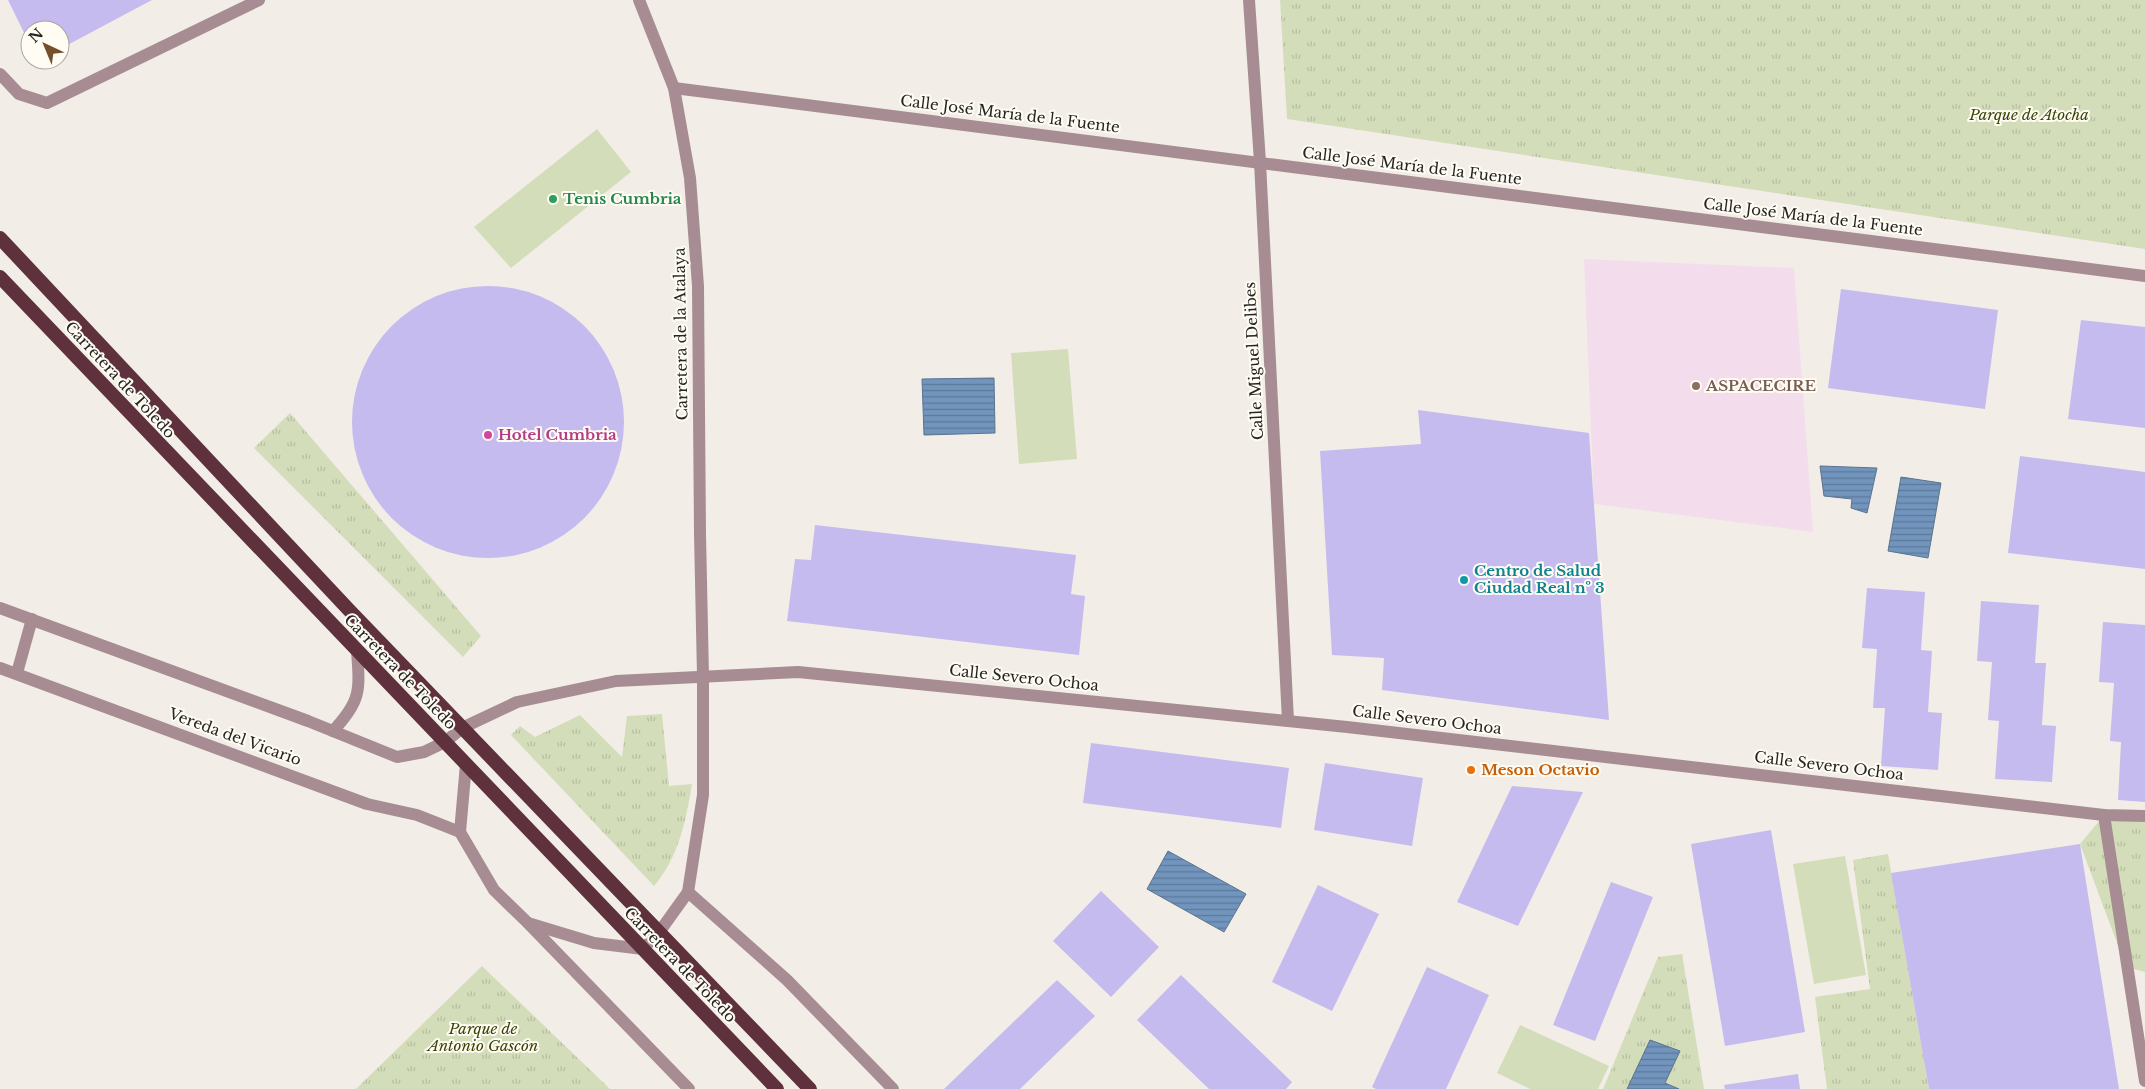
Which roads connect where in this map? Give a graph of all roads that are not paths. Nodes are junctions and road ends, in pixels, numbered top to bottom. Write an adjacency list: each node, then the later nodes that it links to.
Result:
1 (259, 0): 4 (street)
2 (639, 0): 5 (street, Carretera de la Atalaya)
3 (1250, 0): 6 (street, Calle Miguel Delibes)
4 (0, 74)
5 (674, 88): 6 (street, Calle José María de la Fuente); 15 (street, Carretera de la Atalaya)
6 (1260, 162): 8 (street, Calle José María de la Fuente); 16 (street, Calle Miguel Delibes)
7 (0, 238): 17 (highway)
8 (2145, 276)
9 (0, 277): 12 (highway, Carretera de Toledo)
10 (0, 608): 11 (street)
11 (32, 619): 14 (street); 18 (street)
12 (357, 651): 18 (street); 19 (highway, Carretera de Toledo)
13 (0, 668): 14 (street, Vereda del Vicario)
14 (17, 673): 23 (street, Vereda del Vicario)
15 (703, 676): 16 (street, Calle Severo Ochoa); 17 (street, Calle Severo Ochoa); 24 (street, Carretera de la Atalaya)
16 (1288, 721): 21 (street, Calle Severo Ochoa)
17 (462, 728): 19 (street, Calle Severo Ochoa); 26 (highway)
18 (333, 730): 19 (street, Calle Severo Ochoa)
19 (445, 742): 20 (highway, Carretera de Toledo)
20 (466, 764): 23 (street); 27 (highway, Carretera de Toledo)
21 (2104, 815): 22 (street, Calle Severo Ochoa); 28 (street)
22 (2145, 816)
23 (460, 832): 25 (street)
24 (688, 892): 26 (street); 32 (street)
25 (528, 923): 27 (street); 29 (street)
26 (660, 931): 27 (street); 31 (highway)
27 (642, 949): 30 (highway, Carretera de Toledo)
28 (2145, 1081)
29 (689, 1089)
30 (777, 1089)
31 (810, 1089)
32 (893, 1089)

